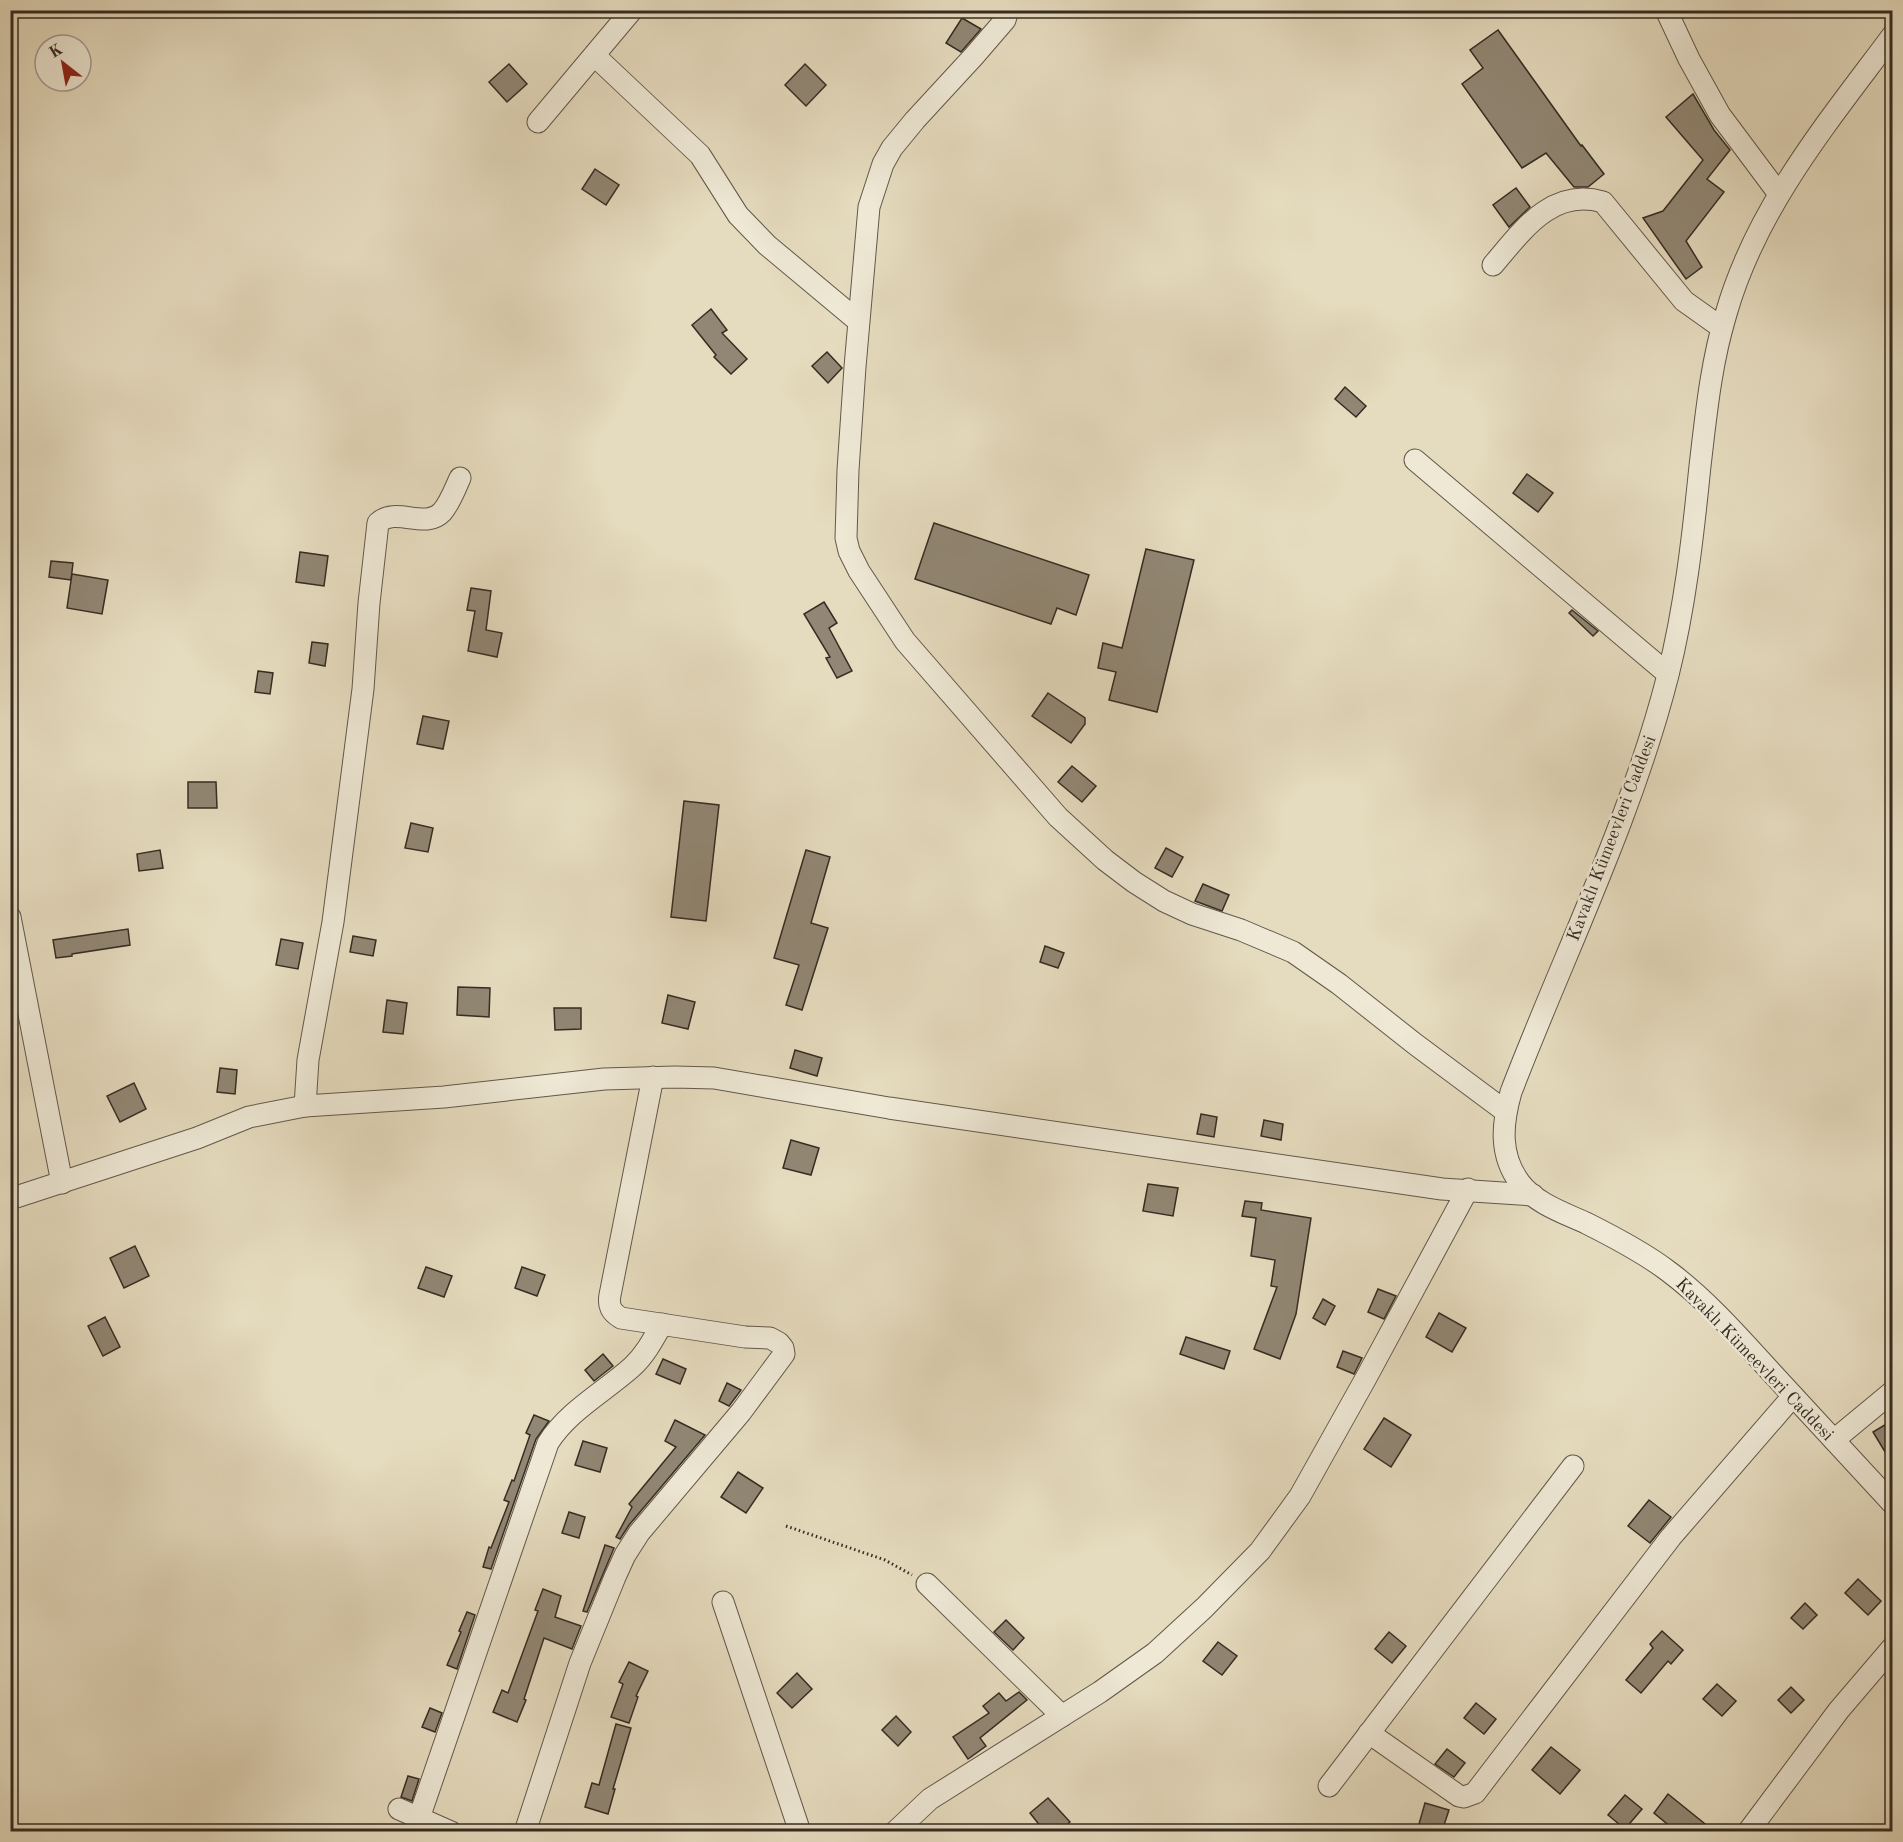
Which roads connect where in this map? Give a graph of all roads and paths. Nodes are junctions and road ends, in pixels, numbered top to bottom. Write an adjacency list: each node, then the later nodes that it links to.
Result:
1 (632, 10): 5 (street)
2 (1008, 10): 9 (street)
3 (1666, 10): 7 (street)
4 (1893, 36): 7 (street, Kavaklı Kümeevleri Caddesi)
5 (595, 56): 6 (street); 9 (street)
6 (538, 122)
7 (1779, 194): 10 (street, Kavaklı Kümeevleri Caddesi)
8 (1493, 265): 10 (street)
9 (858, 321): 17 (street)
10 (1722, 328): 13 (street, Kavaklı Kümeevleri Caddesi)
11 (1415, 460): 13 (street)
12 (460, 478): 16 (street)
13 (1668, 674): 17 (street, Kavaklı Kümeevleri Caddesi)
14 (10, 917): 18 (street)
15 (653, 1077): 16 (street); 19 (street); 22 (street)
16 (305, 1106): 18 (street)
17 (1505, 1111): 20 (street, Kavaklı Kümeevleri Caddesi)
18 (62, 1183): 21 (street)
19 (1468, 1190): 20 (street); 32 (street)
20 (1533, 1195): 24 (street, Kavaklı Kümeevleri Caddesi)
21 (10, 1199)
22 (662, 1324): 36 (street); 38 (street)
23 (1893, 1392): 25 (street)
24 (1793, 1396): 25 (street, Kavaklı Kümeevleri Caddesi); 33 (street)
25 (1834, 1440): 27 (street, Kavaklı Kümeevleri Caddesi)
26 (1573, 1466): 33 (street)
27 (1893, 1503)
28 (786, 1526): 29 (path)
29 (927, 1584): 32 (street)
30 (723, 1602): 39 (street)
31 (1893, 1648): 41 (street)
32 (1062, 1716): 40 (street)
33 (1369, 1733): 34 (street)
34 (1329, 1786)
35 (399, 1809): 36 (street)
36 (418, 1818): 37 (street)
37 (451, 1832)
38 (525, 1832)
39 (800, 1832)
40 (895, 1832)
41 (1748, 1832)

